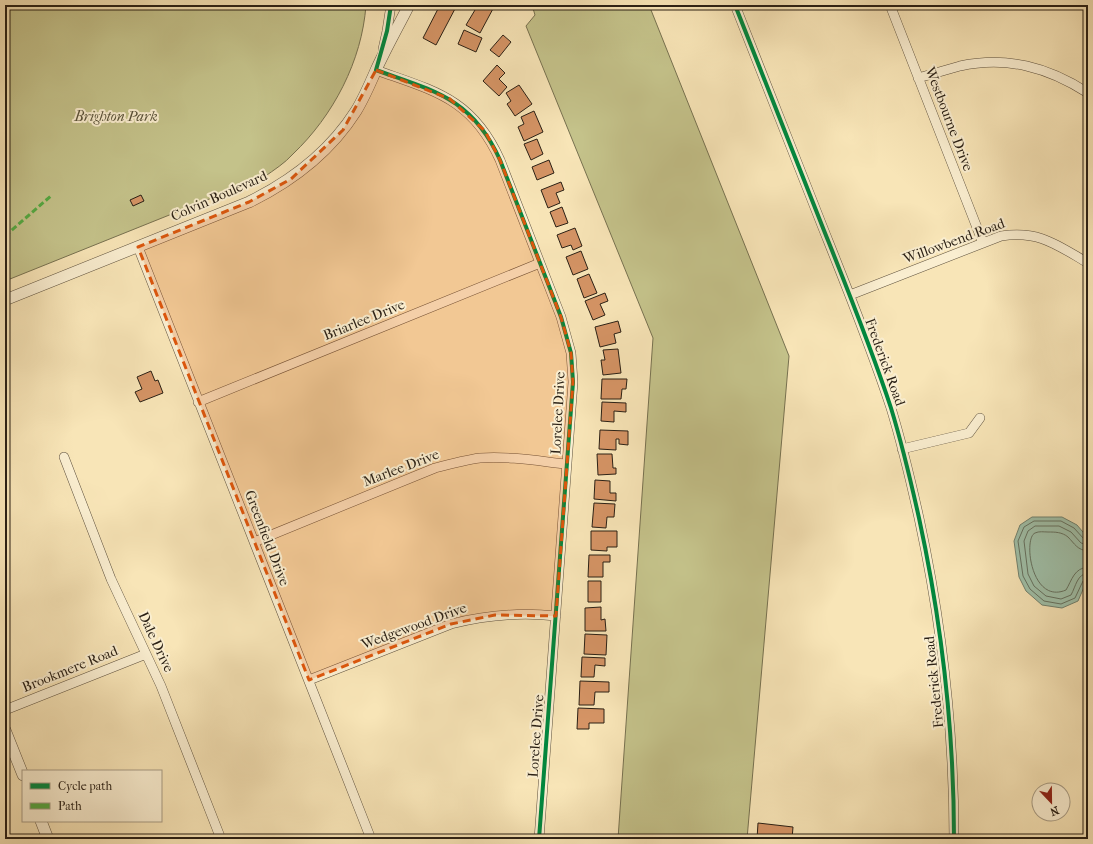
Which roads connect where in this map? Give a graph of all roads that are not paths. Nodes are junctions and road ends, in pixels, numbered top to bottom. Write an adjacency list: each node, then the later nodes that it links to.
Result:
1 (391, 5): 5 (street)
2 (409, 5): 5 (street, Colvin Boulevard)
3 (735, 5): 12 (street, Frederick Road)
4 (890, 5): 6 (street, Westbourne Drive)
5 (376, 70): 9 (street, Colvin Boulevard); 10 (street, Lorelee Drive)
6 (918, 78): 7 (street); 8 (street, Westbourne Drive)
7 (1088, 92)
8 (983, 243): 11 (street, Willowbend Road); 12 (street, Willowbend Road)
9 (138, 247): 13 (street, Colvin Boulevard); 14 (street, Greenfield Drive)
10 (540, 263): 14 (street, Briarlee Drive); 18 (street, Lorelee Drive)
11 (1088, 263)
12 (850, 295): 16 (street, Frederick Road)
13 (5, 300)
14 (198, 402): 19 (street, Greenfield Drive)
15 (980, 418): 16 (street)
16 (902, 449): 31 (street, Frederick Road)
17 (64, 457): 21 (street, Dale Drive)
18 (566, 464): 19 (street, Marlee Drive); 20 (street, Lorelee Drive)
19 (254, 542): 22 (street, Greenfield Drive)
20 (556, 616): 22 (street, Wedgewood Drive); 30 (street, Lorelee Drive)
21 (146, 654): 23 (street, Brookmere Road); 28 (street, Dale Drive)
22 (309, 680): 29 (street, Greenfield Drive)
23 (5, 710)
24 (5, 730): 25 (street)
25 (22, 773)
26 (41, 822): 27 (street)
27 (48, 839)
28 (221, 839)
29 (371, 839)
30 (539, 839)
31 (954, 839)

